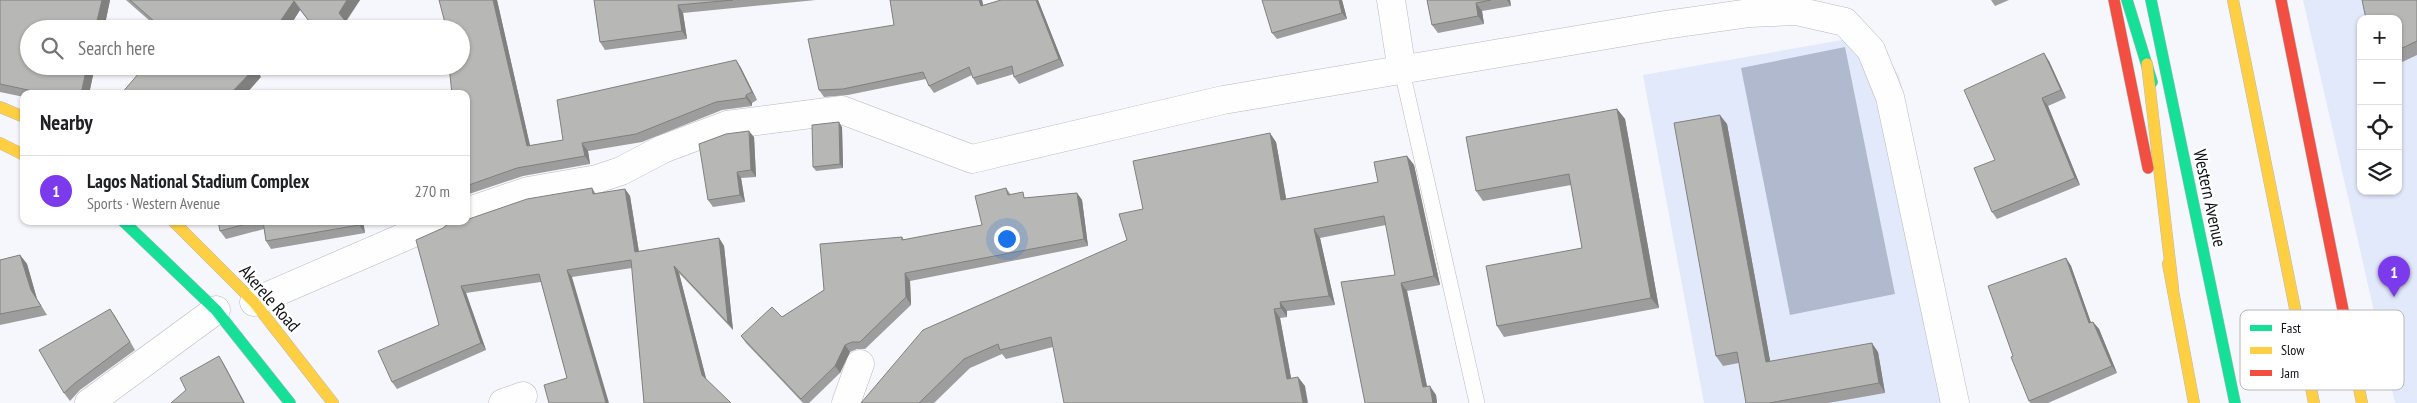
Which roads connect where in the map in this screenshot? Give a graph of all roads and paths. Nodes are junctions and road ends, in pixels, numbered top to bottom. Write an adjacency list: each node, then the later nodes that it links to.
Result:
1 (1391, 0): 9 (street)
2 (2114, 0): 19 (main road)
3 (2127, 0): 8 (main road)
4 (2140, 0): 8 (main road)
5 (2151, 0): 18 (main road, Western Avenue)
6 (2234, 0): 22 (main road)
7 (2281, 0): 23 (main road)
8 (2147, 64): 18 (main road); 19 (main road)
9 (1402, 71): 14 (street); 31 (lane); 32 (street)
10 (0, 107): 11 (main road)
11 (20, 115)
12 (0, 143): 13 (main road)
13 (20, 153)
14 (470, 211)
15 (127, 225): 21 (main road)
16 (177, 225): 20 (main road, Akerele Road)
17 (431, 225): 20 (street)
18 (2210, 282): 34 (main road, Western Avenue)
19 (2173, 288): 33 (main road)
20 (254, 302): 29 (main road, Akerele Road)
21 (216, 310): 27 (street); 28 (main road)
22 (2296, 310)
23 (2343, 310)
24 (860, 364): 30 (street)
25 (2311, 390): 35 (main road)
26 (2359, 390): 36 (main road)
27 (89, 403)
28 (290, 403)
29 (333, 403)
30 (846, 403)
31 (1477, 403)
32 (1955, 403)
33 (2194, 403)
34 (2235, 403)
35 (2314, 403)
36 (2362, 403)

